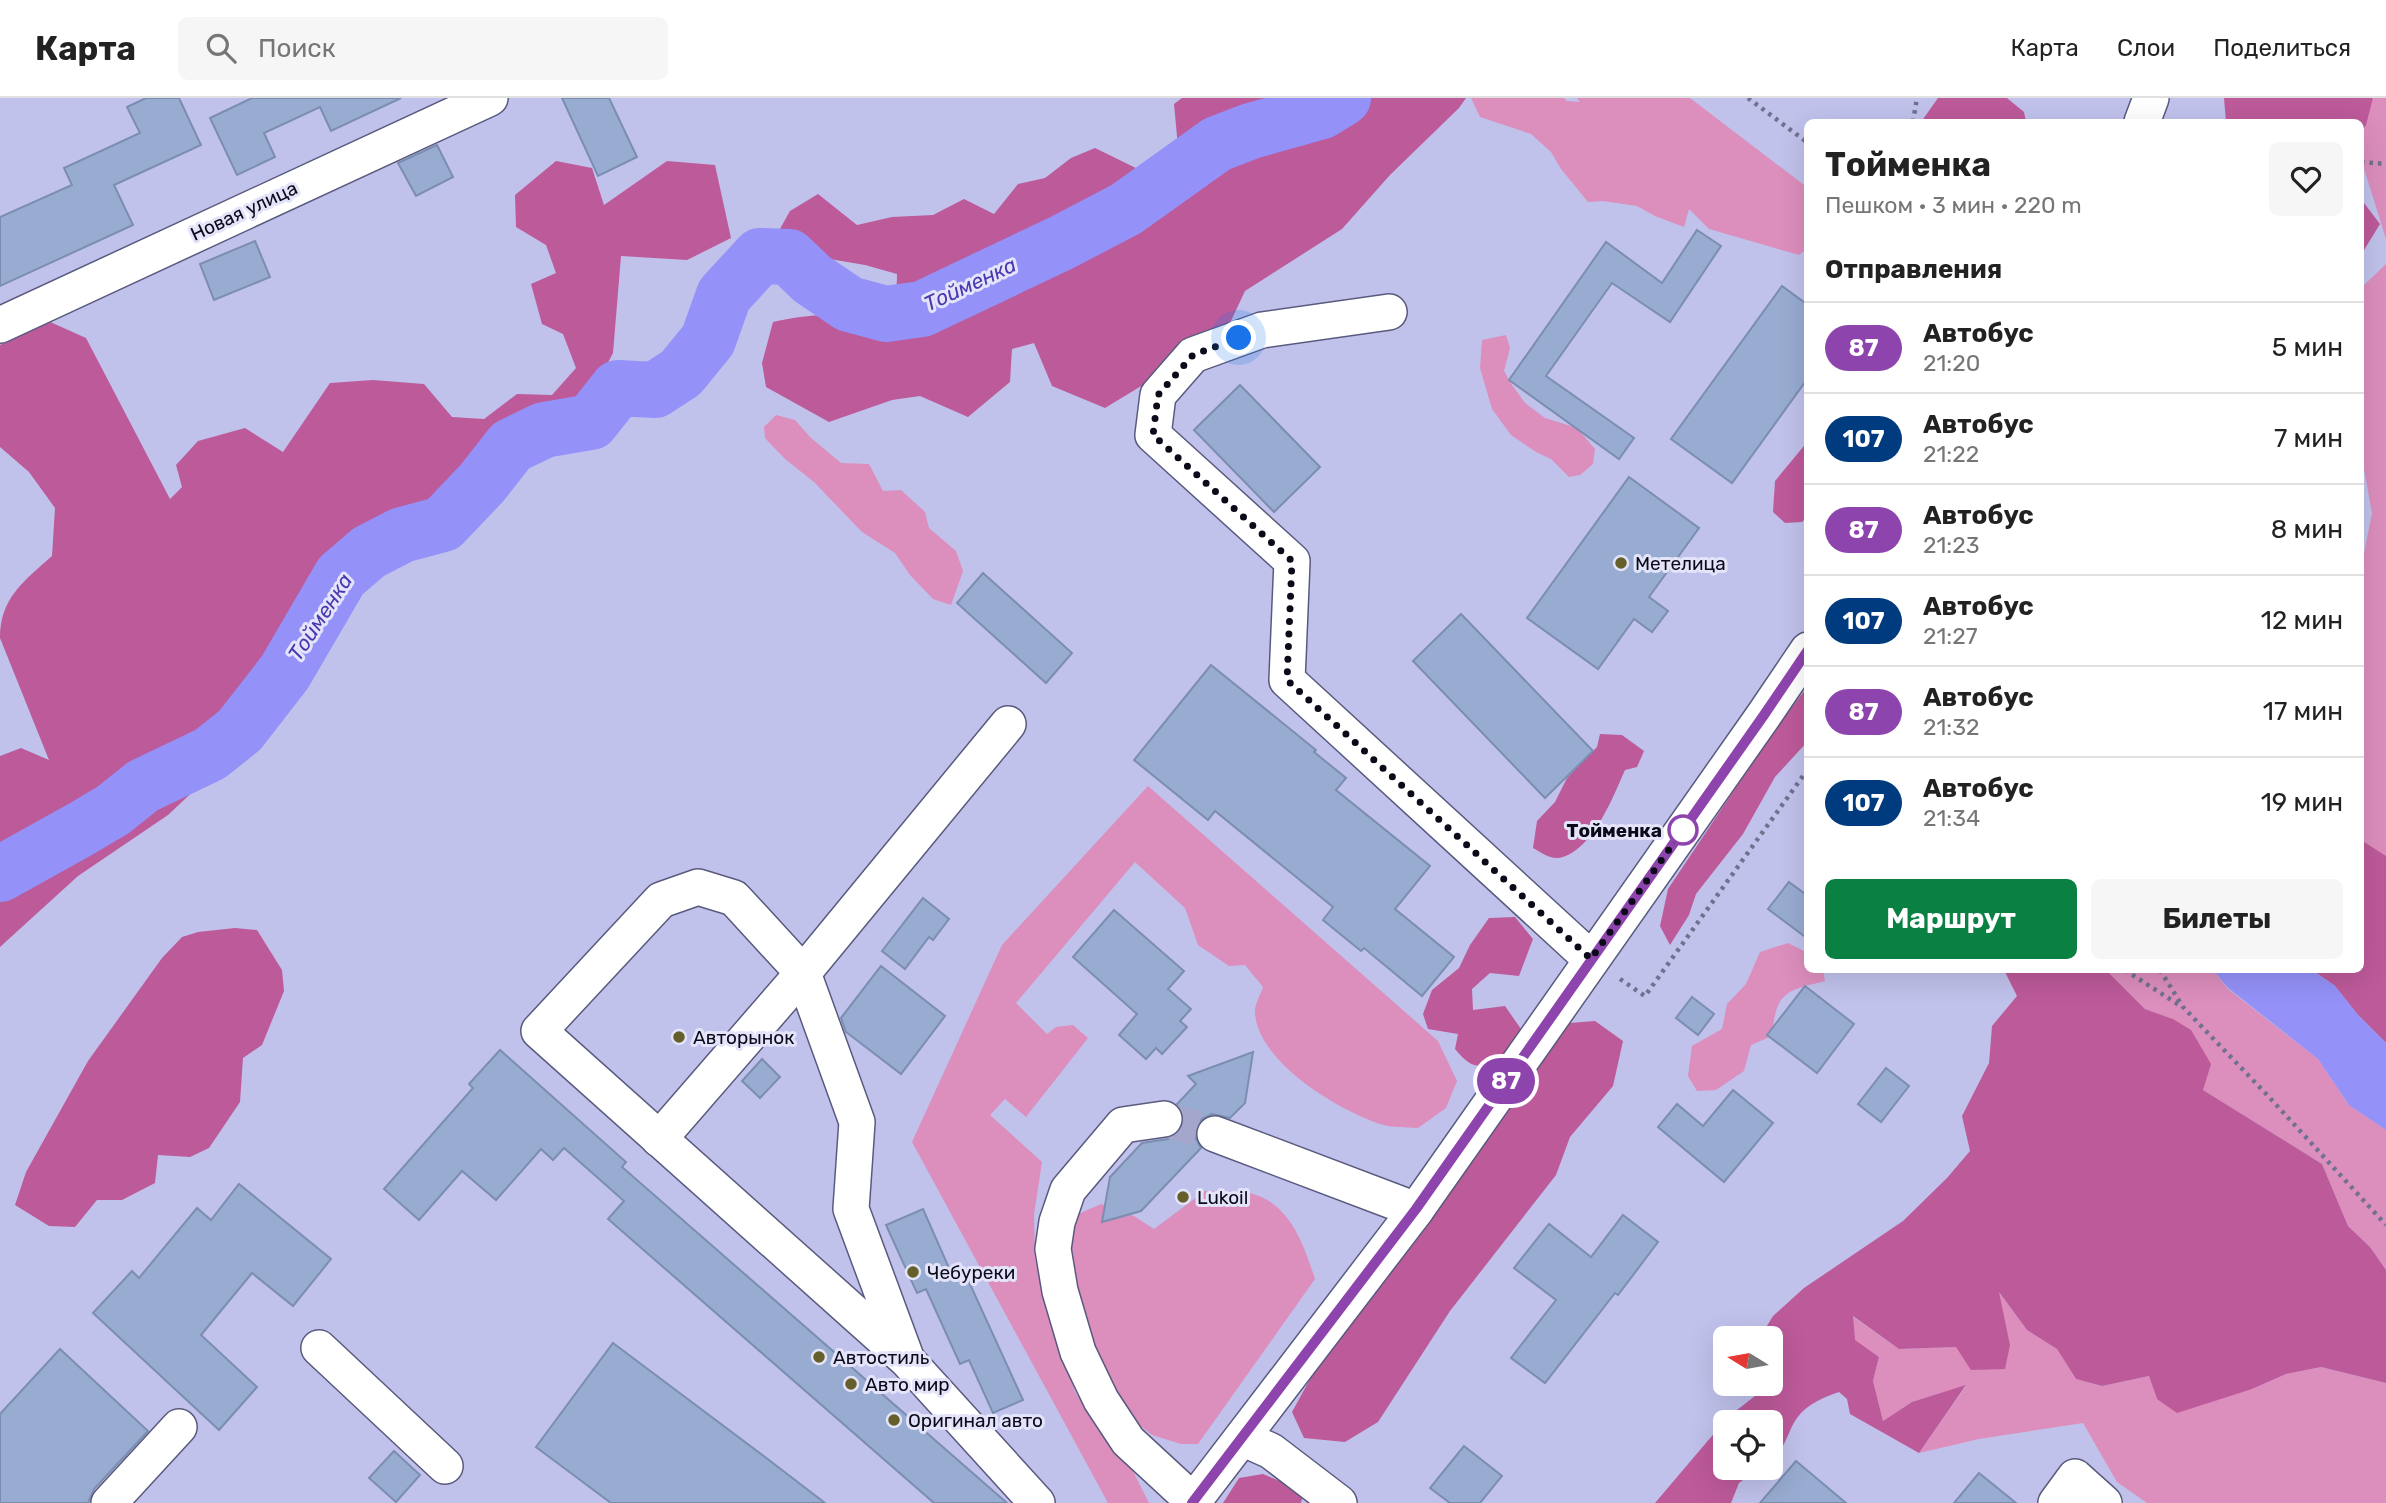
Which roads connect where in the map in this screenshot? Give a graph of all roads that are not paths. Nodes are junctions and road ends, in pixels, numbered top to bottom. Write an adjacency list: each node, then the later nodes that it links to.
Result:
1 (489, 98): 5 (street, Новая улица)
2 (2151, 98): 3 (street)
3 (2143, 119)
4 (1389, 312): 8 (street)
5 (0, 325)
6 (1804, 656): 8 (street)
7 (1008, 724): 9 (street)
8 (1591, 959): 13 (street)
9 (803, 973): 12 (street); 12 (street); 15 (street)
10 (1164, 1119): 19 (street)
11 (1215, 1134): 13 (street)
12 (659, 1139): 15 (street)
13 (1416, 1209): 17 (street)
14 (319, 1348): 18 (street)
15 (907, 1360): 21 (street)
16 (179, 1427): 20 (street)
17 (1242, 1438): 19 (street); 22 (street)
18 (445, 1466)
19 (1193, 1502)
20 (109, 1503)
21 (1037, 1503)
22 (1339, 1503)
23 (2056, 1503): 24 (street)
24 (2104, 1503)

